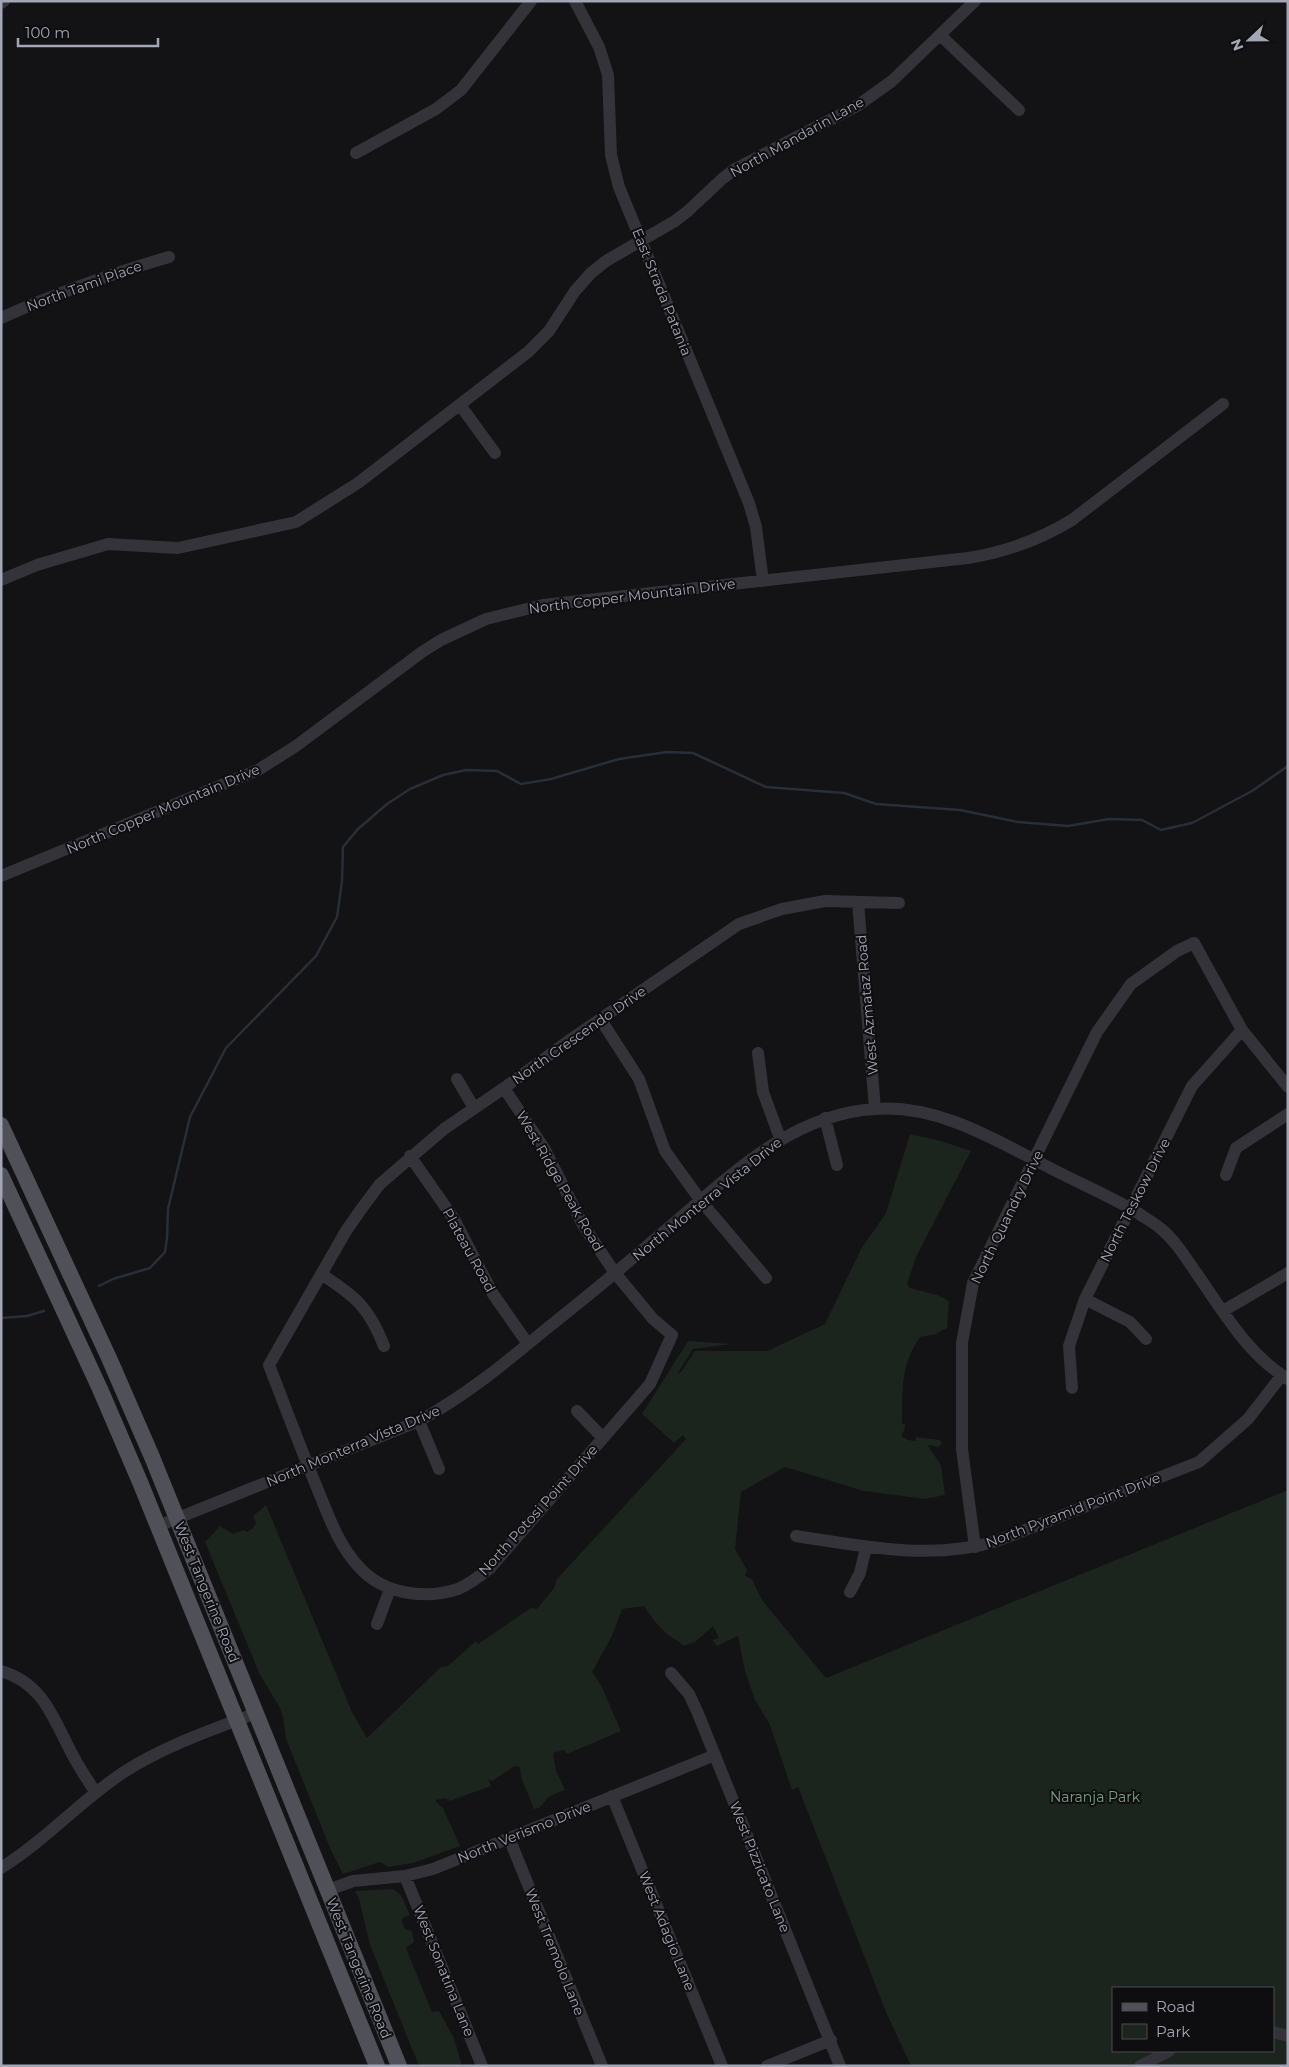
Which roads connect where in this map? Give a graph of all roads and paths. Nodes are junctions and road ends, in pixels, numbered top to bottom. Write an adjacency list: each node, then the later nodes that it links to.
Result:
1 (531, 1): 6 (street)
2 (576, 1): 7 (street, East Strada Patania)
3 (975, 1): 4 (street, North Mandarin Lane)
4 (941, 36): 5 (street); 7 (street, North Mandarin Lane)
5 (1019, 110)
6 (356, 153)
7 (641, 242): 11 (street, North Mandarin Lane); 14 (street, East Strada Patania)
8 (169, 257): 9 (street, North Tami Place)
9 (1, 318)
10 (1223, 404): 14 (street, North Copper Mountain Drive)
11 (460, 405): 12 (street); 13 (street, North Mandarin Lane)
12 (495, 453)
13 (1, 580)
14 (763, 581): 15 (street, North Copper Mountain Drive)
15 (1, 876)
16 (858, 902): 17 (street, North Crescendo Drive); 18 (street, North Crescendo Drive); 25 (street, West Azmataz Road)
17 (899, 903)
18 (600, 1020): 23 (street, North Crescendo Drive); 35 (street)
19 (1242, 1030): 22 (street); 31 (street, North Quandry Drive); 36 (street, North Teskow Drive)
20 (758, 1053): 29 (street)
21 (457, 1078): 24 (street)
22 (1288, 1086)
23 (504, 1088): 24 (street, North Crescendo Drive); 37 (street, West Ridge Peak Road)
24 (474, 1108): 30 (street, North Crescendo Drive)
25 (875, 1109): 27 (street, North Monterra Vista Drive); 31 (street, North Monterra Vista Drive)
26 (1288, 1114): 34 (street)
27 (825, 1118): 29 (street, North Monterra Vista Drive); 32 (street)
28 (1, 1125): 53 (main road, West Tangerine Road)
29 (780, 1138): 35 (street, North Monterra Vista Drive)
30 (410, 1156): 39 (street, North Crescendo Drive); 44 (street, Plateau Road)
31 (1035, 1160): 36 (street, North Monterra Vista Drive); 57 (street, North Quandry Drive)
32 (837, 1165)
33 (1, 1174): 54 (main road, West Tangerine Road)
34 (1226, 1176)
35 (701, 1201): 37 (street, North Monterra Vista Drive); 40 (street)
36 (1130, 1208): 41 (street, North Teskow Drive); 42 (street, North Monterra Vista Drive)
37 (615, 1273): 44 (street, North Monterra Vista Drive); 50 (street, West Ridge Peak Road)
38 (1288, 1273): 42 (street)
39 (321, 1274): 45 (street); 51 (street, North Potosi Point Drive)
40 (766, 1278)
41 (1085, 1299): 43 (street); 47 (street, North Teskow Drive)
42 (1223, 1311): 46 (street, North Monterra Vista Drive)
43 (1146, 1340)
44 (528, 1344): 49 (street, North Monterra Vista Drive)
45 (384, 1346)
46 (1285, 1377): 57 (street, North Pyramid Point Drive)
47 (1072, 1388)
48 (576, 1411): 50 (street)
49 (419, 1421): 51 (street, North Monterra Vista Drive); 52 (street)
50 (603, 1438): 58 (street, North Potosi Point Drive)
51 (308, 1466): 53 (street, North Monterra Vista Drive); 58 (street, North Potosi Point Drive)
52 (439, 1469)
53 (178, 1518): 54 (street, North Monterra Vista Drive); 63 (main road, West Tangerine Road)
54 (158, 1526): 64 (main road, West Tangerine Road)
55 (796, 1536): 56 (street, North Pyramid Point Drive)
56 (866, 1547): 57 (street, North Pyramid Point Drive); 59 (street)
57 (976, 1547)
58 (390, 1589): 60 (street)
59 (850, 1592)
60 (377, 1624)
61 (1, 1671): 66 (street)
62 (671, 1673): 65 (street, West Pizzicato Lane)
63 (256, 1713): 64 (street); 71 (main road, West Tangerine Road)
64 (237, 1721): 66 (street); 76 (main road, West Tangerine Road)
65 (715, 1755): 67 (street, North Verismo Drive); 74 (street, West Pizzicato Lane)
66 (96, 1793): 69 (street)
67 (612, 1796): 68 (street, North Verismo Drive); 80 (street, West Adagio Lane)
68 (509, 1838): 70 (street, North Verismo Drive); 79 (street, West Tremolo Lane)
69 (1, 1868)
70 (405, 1876): 71 (street, North Verismo Drive); 78 (street, West Sonatina Lane)
71 (328, 1890): 77 (main road, West Tangerine Road)
72 (1274, 2032): 73 (street)
73 (1288, 2036)
74 (831, 2040): 81 (street); 82 (street, West Pizzicato Lane)
75 (1167, 2052): 83 (street)
76 (377, 2066)
77 (400, 2066)
78 (482, 2066)
79 (602, 2066)
80 (722, 2066)
81 (767, 2066)
82 (840, 2066)
83 (1140, 2066)

